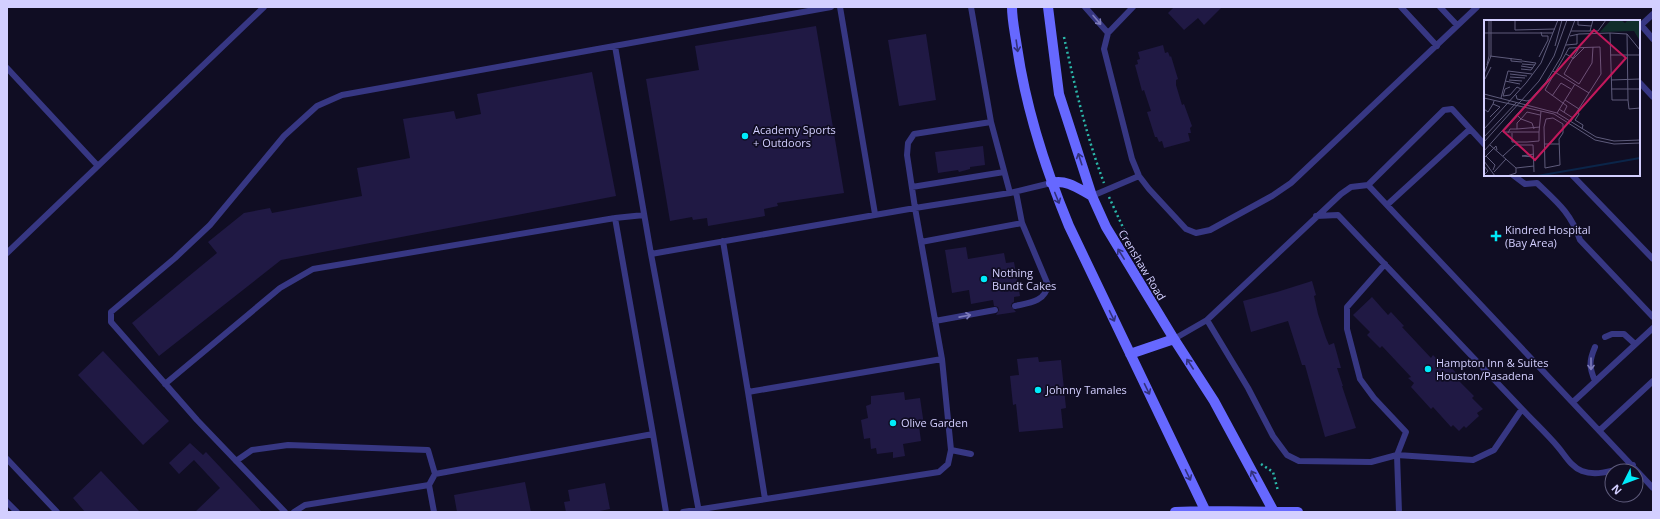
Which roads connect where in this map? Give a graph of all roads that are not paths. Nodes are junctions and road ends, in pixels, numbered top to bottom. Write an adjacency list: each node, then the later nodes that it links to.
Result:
1 (264, 7): 25 (lane)
2 (831, 7): 17 (lane)
3 (840, 7): 37 (lane)
4 (971, 7): 22 (lane)
5 (1012, 7): 30 (main road, one-way to 30)
6 (1048, 7): 34 (main road, Crenshaw Road, one-way to 6)
7 (1086, 7): 15 (lane, one-way to 15)
8 (1132, 7): 15 (lane)
9 (1401, 7): 18 (lane)
10 (1440, 7): 13 (lane)
11 (1477, 7): 13 (lane)
12 (1653, 14): 14 (lane)
13 (1457, 25): 18 (lane)
14 (1640, 26): 16 (lane)
15 (1108, 33): 27 (lane)
16 (1653, 39)
17 (615, 46): 38 (lane); 62 (lane)
18 (1437, 46): 27 (lane)
19 (7, 68): 25 (lane)
20 (1640, 83): 21 (lane)
21 (1653, 97)
22 (991, 122): 26 (lane); 32 (lane)
23 (1470, 129): 24 (lane); 31 (lane); 35 (lane)
24 (1484, 144)
25 (98, 166): 44 (lane)
26 (1004, 172): 32 (lane); 33 (lane)
27 (1139, 176): 34 (lane)
28 (1514, 176): 50 (lane)
29 (1573, 176): 46 (lane)
30 (1051, 183): 33 (lane); 34 (main road); 58 (main road, one-way to 58)
31 (1368, 185): 35 (lane); 39 (lane)
32 (912, 187): 36 (lane)
33 (1013, 192): 36 (lane); 41 (lane)
34 (1092, 196): 55 (main road, Crenshaw Road, one-way to 34)
35 (1387, 205): 64 (lane)
36 (915, 208): 37 (lane); 43 (lane)
37 (875, 214): 42 (lane)
38 (644, 215): 40 (lane); 45 (lane)
39 (1316, 216): 47 (lane); 51 (lane)
40 (615, 218): 62 (lane); 67 (lane)
41 (1022, 223): 43 (lane); 48 (lane)
42 (723, 241): 45 (lane); 63 (lane)
43 (921, 242): 52 (lane)
44 (7, 253)
45 (651, 254): 81 (lane)
46 (1653, 260)
47 (1385, 264): 65 (lane); 70 (lane)
48 (1015, 306)
49 (995, 310): 52 (lane, one-way to 49)
50 (1653, 317)
51 (1207, 320): 55 (lane); 70 (lane)
52 (935, 322): 59 (lane)
53 (1653, 328): 56 (lane)
54 (1605, 337): 56 (lane)
55 (1174, 339): 58 (main road); 83 (main road, Crenshaw Road, one-way to 55)
56 (1635, 344): 60 (lane)
57 (1595, 347): 60 (lane, one-way to 60)
58 (1130, 354): 82 (main road, one-way to 82)
59 (942, 359): 63 (lane); 68 (lane)
60 (1595, 381): 64 (lane)
61 (1653, 381): 66 (lane)
62 (165, 384): 72 (lane)
63 (748, 392): 79 (lane)
64 (1573, 402): 66 (lane)
65 (1522, 409): 70 (lane); 74 (lane)
66 (1600, 430): 73 (lane)
67 (653, 434): 75 (lane); 89 (lane)
68 (951, 450): 69 (lane); 79 (lane)
69 (971, 454)
70 (1397, 455): 93 (lane)
71 (7, 459): 85 (lane)
72 (236, 461): 75 (lane); 86 (lane)
73 (1631, 463)
74 (1604, 472)
75 (435, 474): 77 (lane)
76 (1644, 478): 78 (lane)
77 (429, 485): 87 (lane); 88 (lane)
78 (1653, 488)
79 (765, 499): 81 (lane)
80 (7, 502): 84 (lane)
81 (699, 511): 90 (lane)
82 (1206, 511): 83 (main road); 91 (main road)
83 (1273, 511): 92 (main road)
84 (17, 512)
85 (57, 512)
86 (285, 512)
87 (294, 512)
88 (434, 512)
89 (666, 512)
90 (683, 512)
91 (1175, 512)
92 (1298, 512)
93 (1399, 512)

